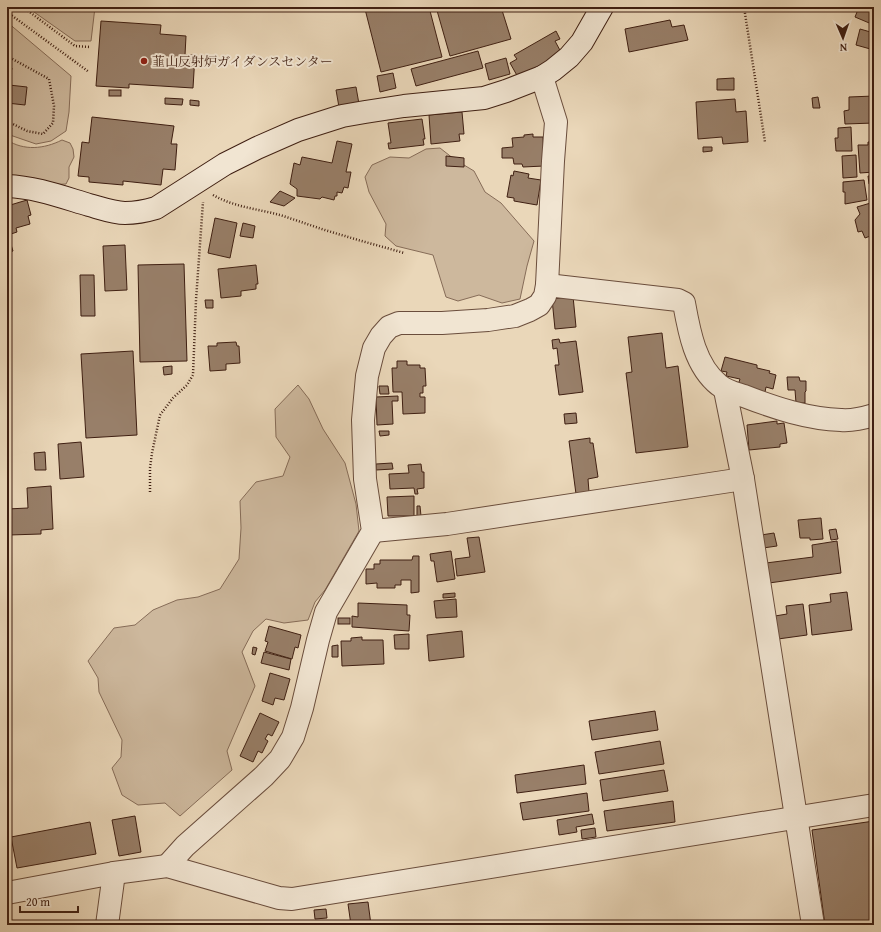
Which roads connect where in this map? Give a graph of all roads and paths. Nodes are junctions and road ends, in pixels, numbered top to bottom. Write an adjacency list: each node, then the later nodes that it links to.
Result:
1 (23, 7): 5 (path)
2 (602, 7): 8 (street)
3 (744, 7): 10 (path)
4 (7, 12): 7 (path)
5 (90, 47)
6 (7, 56): 9 (path)
7 (89, 72)
8 (542, 77): 11 (street); 14 (street)
9 (7, 121)
10 (765, 142)
11 (203, 183): 12 (street); 13 (path); 18 (path)
12 (7, 186)
13 (404, 253)
14 (547, 285): 15 (street); 19 (street)
15 (725, 390): 16 (street); 17 (street)
16 (874, 415)
17 (743, 479): 19 (street); 21 (street)
18 (150, 492)
19 (373, 530): 22 (street)
20 (874, 805): 21 (street)
21 (796, 817): 22 (street); 26 (street)
22 (167, 866): 23 (street)
23 (114, 874): 24 (street); 25 (street)
24 (7, 893)
25 (107, 925)
26 (813, 925)

